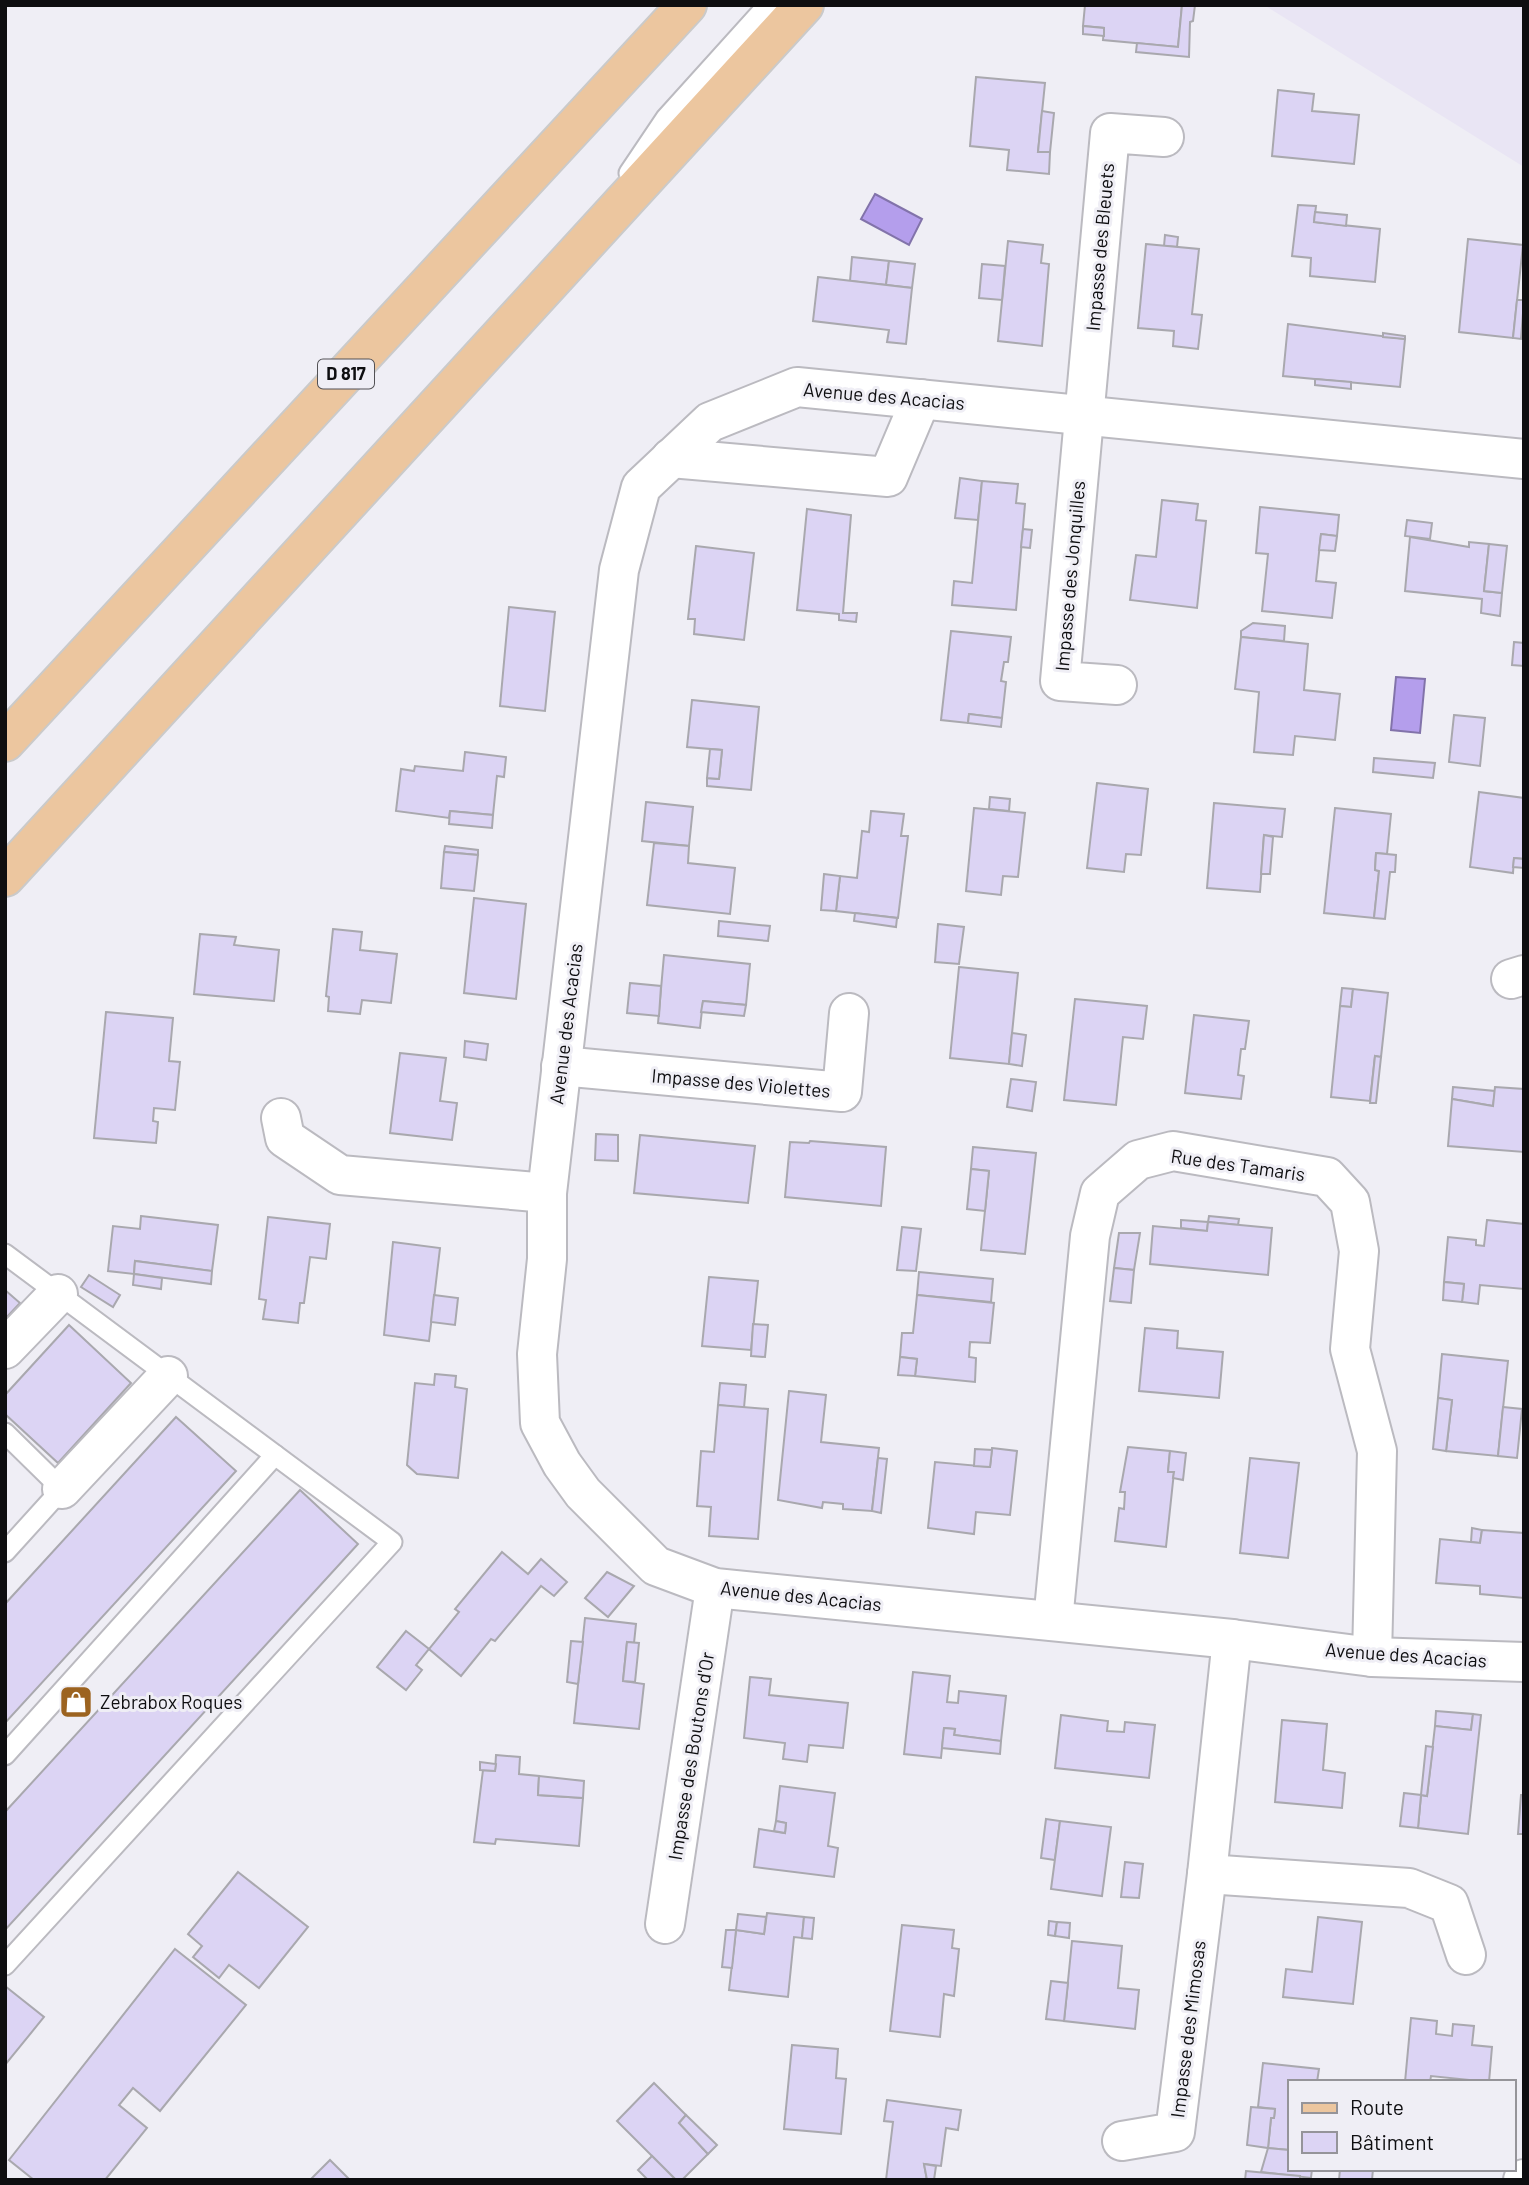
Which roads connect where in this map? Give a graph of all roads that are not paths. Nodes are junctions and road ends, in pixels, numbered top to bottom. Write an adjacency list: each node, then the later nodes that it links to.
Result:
1 (687, 5): 11 (main road, D 817)
2 (768, 5): 5 (lane)
3 (804, 5): 5 (main road)
4 (1164, 137): 7 (street, Impasse des Bleuets)
5 (572, 259): 12 (main road)
6 (922, 399): 7 (street, Avenue des Acacias); 8 (street, Avenue des Acacias); 8 (street)
7 (1084, 415): 9 (street, Avenue des Acacias); 10 (street, Impasse des Jonquilles)
8 (671, 458): 14 (street, Avenue des Acacias)
9 (1524, 459)
10 (1117, 685)
11 (5, 742)
12 (5, 877)
13 (849, 1013): 14 (street, Impasse des Violettes)
14 (561, 1066): 16 (street, Avenue des Acacias)
15 (281, 1118): 16 (street)
16 (547, 1192): 25 (street, Avenue des Acacias)
17 (5, 1254): 18 (lane)
18 (58, 1294): 19 (street); 20 (lane)
19 (5, 1349)
20 (168, 1376): 22 (lane); 23 (street)
21 (5, 1433): 23 (lane)
22 (275, 1455): 30 (lane); 34 (lane)
23 (62, 1489): 24 (lane)
24 (5, 1552)
25 (715, 1588): 26 (street, Avenue des Acacias); 32 (street, Impasse des Boutons d'Or)
26 (1053, 1621): 27 (street, Avenue des Acacias); 28 (street, Rue des Tamaris)
27 (1232, 1639): 28 (street, Avenue des Acacias); 31 (street, Impasse des Mimosas)
28 (1372, 1657): 29 (street, Avenue des Acacias)
29 (1524, 1662)
30 (5, 1755)
31 (1207, 1874): 33 (street); 35 (street, Impasse des Mimosas)
32 (665, 1924)
33 (1466, 1955)
34 (5, 1965)
35 (1122, 2141)

